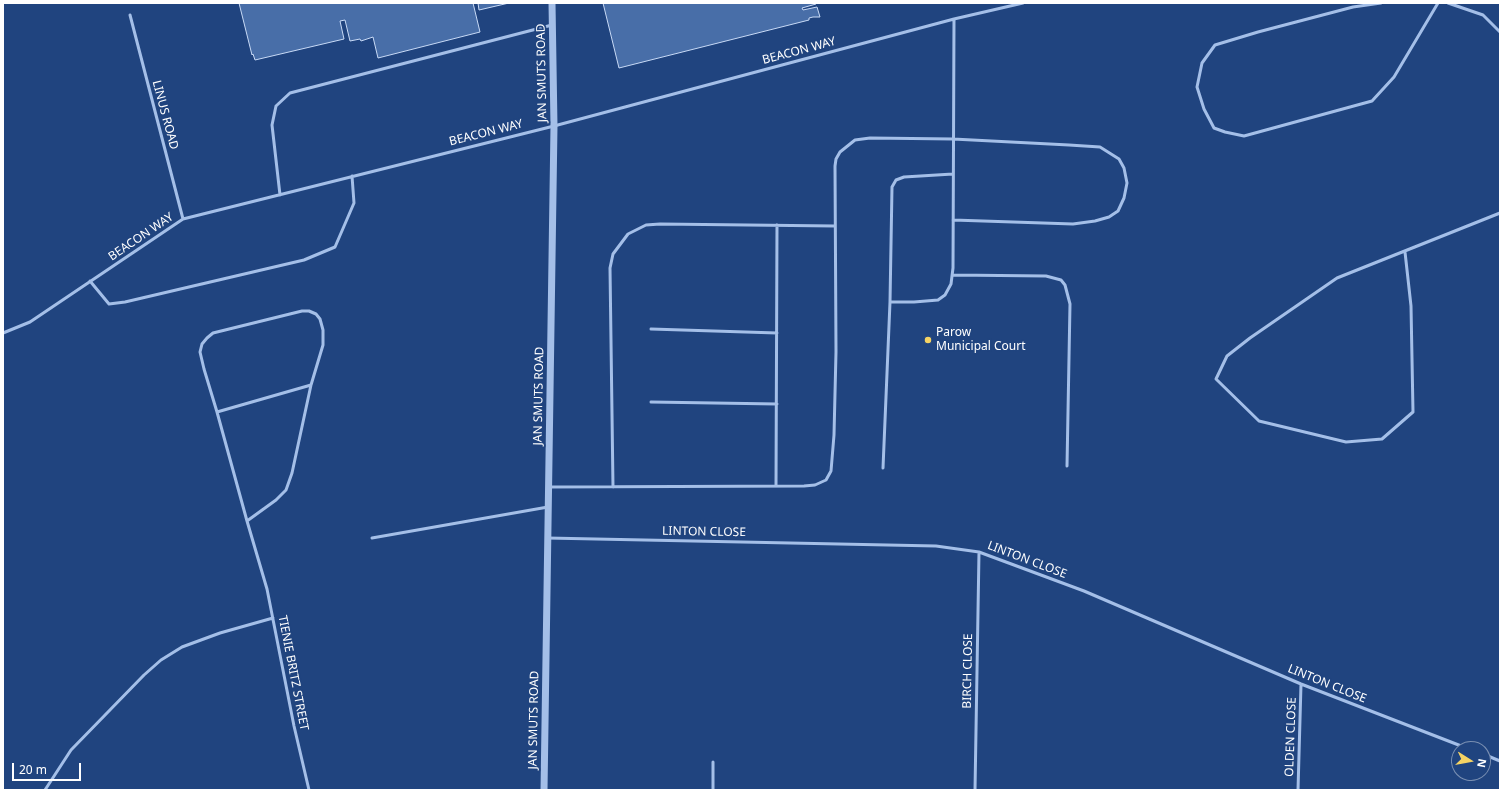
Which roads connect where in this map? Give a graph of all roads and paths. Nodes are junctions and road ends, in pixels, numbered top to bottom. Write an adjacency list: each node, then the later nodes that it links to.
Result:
1 (552, 3): 8 (street, JAN SMUTS ROAD)
2 (1023, 3): 7 (lane, BEACON WAY)
3 (1381, 3): 4 (lane)
4 (1438, 3)
5 (1448, 3): 9 (lane)
6 (130, 16): 16 (lane, LINUS ROAD)
7 (954, 19): 10 (lane, BEACON WAY); 11 (lane)
8 (552, 25): 10 (street, JAN SMUTS ROAD); 14 (lane)
9 (1500, 32)
10 (554, 126): 13 (lane, BEACON WAY); 34 (street, JAN SMUTS ROAD)
11 (953, 139): 12 (lane); 17 (lane); 19 (lane)
12 (953, 174): 17 (lane); 23 (lane)
13 (352, 176): 14 (lane, BEACON WAY); 22 (lane)
14 (280, 195): 16 (lane, BEACON WAY)
15 (1500, 213): 20 (lane)
16 (183, 219): 22 (lane, BEACON WAY)
17 (953, 220): 21 (lane)
18 (777, 225): 19 (lane); 26 (lane); 35 (lane)
19 (835, 226): 33 (lane)
20 (1404, 252): 20 (lane)
21 (953, 275): 23 (lane); 31 (lane)
22 (90, 281): 25 (lane, BEACON WAY)
23 (890, 302): 32 (lane)
24 (651, 329): 26 (lane)
25 (3, 333)
26 (777, 333): 29 (lane)
27 (311, 385): 30 (lane); 30 (lane, TIENIE BRITZ STREET); 37 (lane)
28 (651, 402): 29 (lane)
29 (777, 404): 33 (lane)
30 (217, 412): 37 (lane, TIENIE BRITZ STREET)
31 (1067, 466)
32 (883, 468)
33 (776, 486): 35 (lane)
34 (548, 487): 35 (lane); 36 (street, JAN SMUTS ROAD)
35 (613, 487)
36 (548, 507): 38 (lane); 39 (street, JAN SMUTS ROAD)
37 (247, 521): 41 (lane, TIENIE BRITZ STREET)
38 (372, 538)
39 (548, 538): 40 (lane, LINTON CLOSE); 47 (street, JAN SMUTS ROAD)
40 (979, 552): 42 (lane, LINTON CLOSE); 49 (lane, BIRCH CLOSE)
41 (273, 618): 45 (lane); 46 (lane, TIENIE BRITZ STREET)
42 (1301, 684): 43 (lane, LINTON CLOSE); 50 (lane, OLDEN CLOSE)
43 (1451, 742)
44 (713, 762): 48 (lane)
45 (45, 790)
46 (309, 790)
47 (544, 790)
48 (713, 790)
49 (975, 790)
50 (1298, 790)

